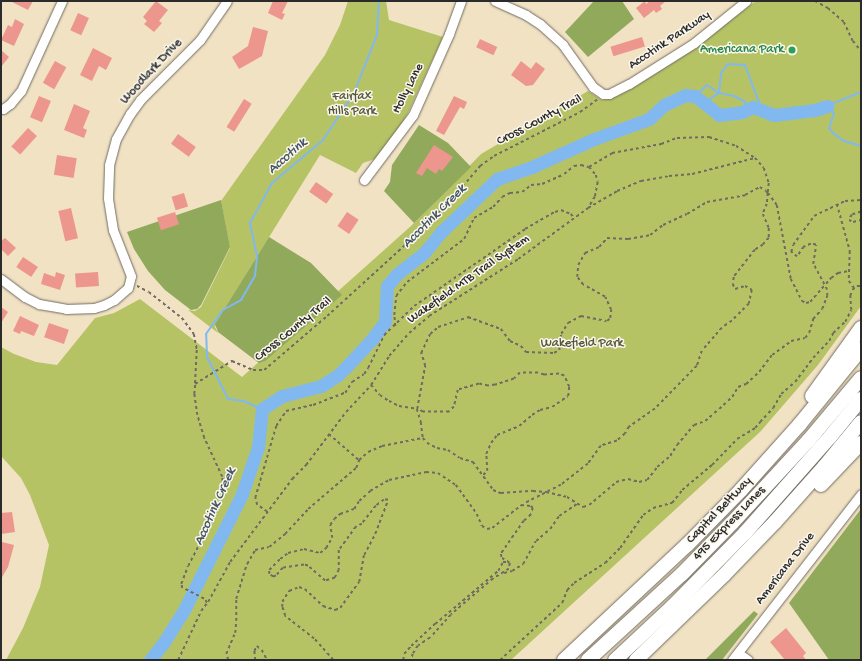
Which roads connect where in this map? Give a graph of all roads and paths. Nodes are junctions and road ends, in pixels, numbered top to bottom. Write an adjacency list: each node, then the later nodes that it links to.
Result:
1 (62, 1): 9 (street)
2 (227, 1): 22 (street, Woodlark Drive)
3 (461, 1): 12 (street, Holly Lane)
4 (495, 1): 8 (street)
5 (746, 1): 8 (street, Accotink Parkway)
6 (815, 1): 7 (path)
7 (861, 51)
8 (603, 94): 30 (path, Cross County Trail)
9 (3, 109)
10 (755, 158): 11 (path, Wakefield MTB Trail System); 13 (path, Wakefield MTB Trail System); 16 (path, Wakefield MTB Trail System)
11 (589, 167): 16 (path, Wakefield MTB Trail System); 26 (path, Wakefield MTB Trail System)
12 (364, 180)
13 (768, 193): 23 (path, Wakefield MTB Trail System); 33 (path, Wakefield MTB Trail System); 41 (path, Wakefield MTB Trail System)
14 (861, 200): 15 (path)
15 (838, 204): 20 (path); 23 (path)
16 (588, 208): 18 (path, Wakefield MTB Trail System)
17 (861, 212): 19 (path)
18 (574, 218): 26 (path, Wakefield MTB Trail System); 31 (path, Wakefield MTB Trail System)
19 (861, 220)
20 (849, 270): 23 (path, Wakefield MTB Trail System); 25 (path)
21 (1, 279): 22 (street)
22 (130, 282): 30 (path)
23 (825, 285): 44 (path)
24 (861, 286): 25 (path)
25 (854, 288): 58 (path)
26 (395, 326): 45 (path, Wakefield MTB Trail System)
27 (861, 328): 40 (highway)
28 (861, 349): 40 (highway, Capital Beltway)
29 (861, 378): 60 (highway, 495 Express Lanes)
30 (195, 384): 49 (path)
31 (371, 385): 33 (path); 35 (path, Wakefield MTB Trail System)
32 (861, 399): 61 (highway, 495 Express Lanes)
33 (417, 409): 36 (path, Wakefield MTB Trail System); 39 (path)
34 (861, 422): 48 (highway)
35 (329, 434): 38 (path); 45 (path, Wakefield MTB Trail System)
36 (423, 438): 38 (path); 39 (path)
37 (861, 443): 48 (highway)
38 (359, 460): 52 (path)
39 (483, 475): 41 (path)
40 (750, 481): 59 (highway, Capital Beltway)
41 (546, 492): 43 (path, Wakefield MTB Trail System); 44 (path)
42 (861, 494): 50 (street, Americana Drive)
43 (524, 504): 46 (path); 55 (path, Wakefield MTB Trail System)
44 (577, 504): 47 (path)
45 (267, 512): 49 (path, Wakefield MTB Trail System)
46 (509, 562): 47 (path); 56 (path)
47 (502, 573): 57 (path)
48 (724, 575): 62 (highway)
49 (207, 603): 51 (path)
50 (735, 656): 63 (street)
51 (178, 660)
52 (228, 660)
53 (255, 660): 54 (path)
54 (266, 660)
55 (333, 660)
56 (403, 660)
57 (410, 660)
58 (500, 660)
59 (564, 660)
60 (588, 660)
61 (615, 660)
62 (636, 660)
63 (748, 660)

